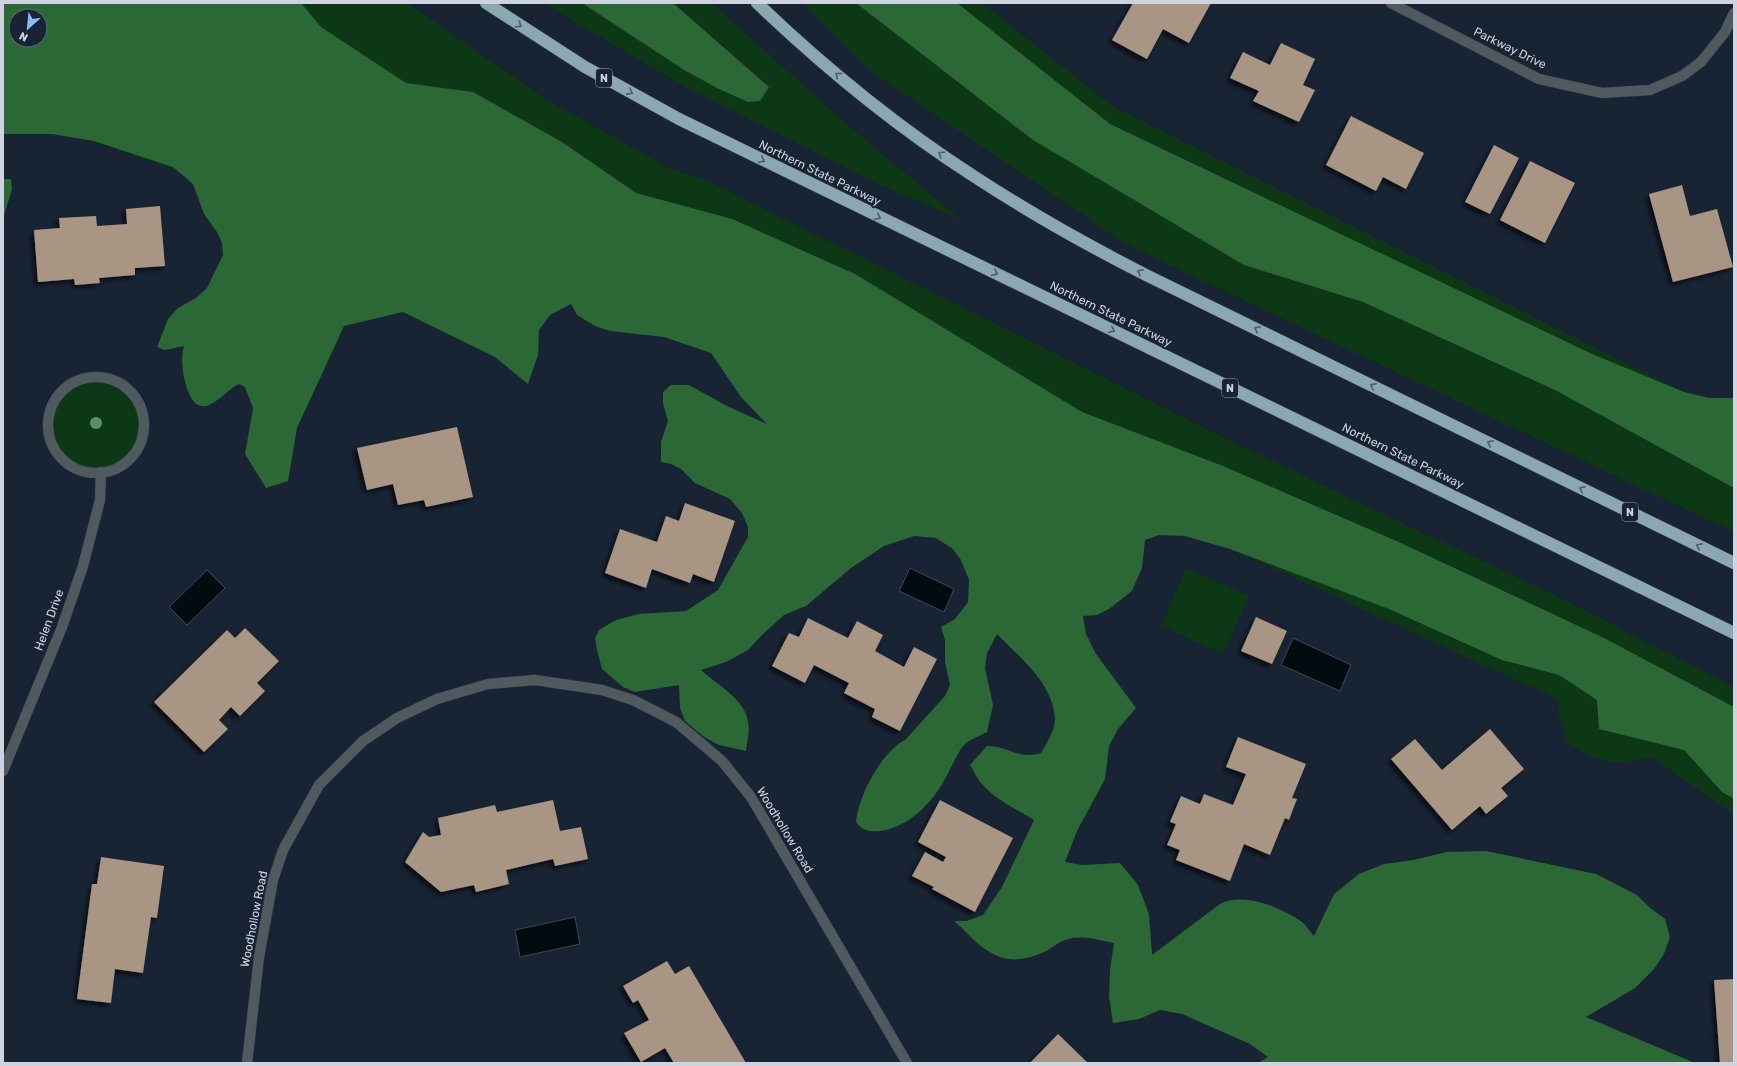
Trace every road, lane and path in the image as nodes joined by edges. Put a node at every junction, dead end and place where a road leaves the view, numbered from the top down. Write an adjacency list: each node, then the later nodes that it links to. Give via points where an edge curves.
1 (486, 3): 7 (highway, Northern State Parkway / N, one-way to 7, via 585,67 679,119)
2 (757, 3): 6 (highway, N, one-way to 2, via 1146,275 1070,235 973,177 875,106)
3 (1392, 3): 4 (street, Parkway Drive, via 1539,79 1602,94 1650,90 1682,76 1701,62 1725,32)
4 (1734, 14)
5 (101, 472): 5 (street, via 117,468 130,459 139,446 144,431 143,415 138,400 127,388 114,380 98,376 82,378 68,385 54,401 48,426 51,442 59,456 70,466 85,472); 8 (street, Helen Drive, via 100,500 83,566 62,627)
6 (1734, 563)
7 (1734, 633)
8 (3, 771)
9 (247, 1063): 10 (street, Woodhollow Road, via 259,957 273,880 283,850 319,785 363,741 403,715 437,699 488,684 535,680 602,690 633,700 676,722 722,761 751,797)
10 (907, 1063)

